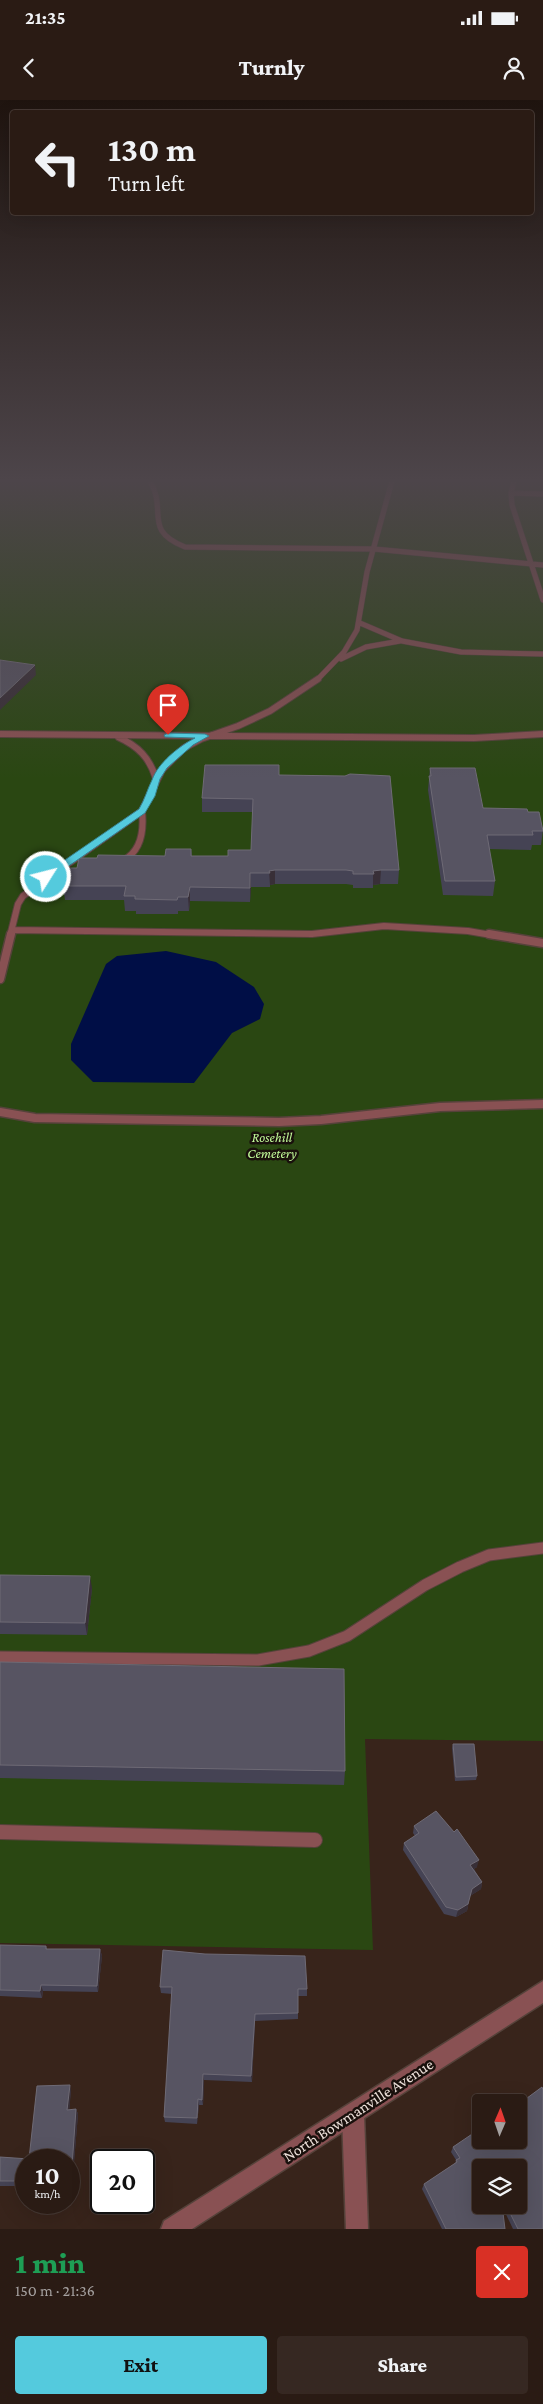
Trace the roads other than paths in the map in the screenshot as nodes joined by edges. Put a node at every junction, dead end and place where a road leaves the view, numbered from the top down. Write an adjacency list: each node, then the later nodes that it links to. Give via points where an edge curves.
1 (366, 580): 4 (lane)
2 (537, 580): 3 (lane)
3 (543, 600)
4 (360, 623): 5 (lane); 7 (lane, via 353,640)
5 (402, 641): 6 (lane, via 461,652); 7 (lane, via 366,646)
6 (543, 654)
7 (337, 662): 11 (lane, via 291,701 267,714)
8 (0, 734): 9 (lane)
9 (112, 734): 11 (lane); 12 (lane, via 141,750 154,767)
10 (543, 734): 11 (lane, via 474,738)
11 (205, 736): 12 (lane, via 181,750)
12 (156, 779): 13 (lane)
13 (142, 811): 14 (lane); 16 (lane, via 143,829 135,852 127,860)
14 (73, 858): 15 (lane); 17 (lane, via 23,896)
15 (85, 860)
16 (115, 861)
17 (12, 930): 18 (lane, via 312,934 384,926 468,931); 19 (lane)
18 (543, 943)
19 (0, 979)
20 (543, 1104): 21 (lane, via 456,1106 279,1122 35,1118)
21 (0, 1112)
22 (543, 1548): 23 (lane, via 489,1554 425,1585 347,1636 308,1651 258,1660 212,1661)
23 (0, 1657)
24 (0, 1832): 25 (lane)
25 (315, 1840)
26 (543, 1991): 27 (street, North Bowmanville Avenue)
27 (353, 2114): 28 (street, North Bowmanville Avenue); 29 (street)
28 (172, 2229)
29 (357, 2229)

